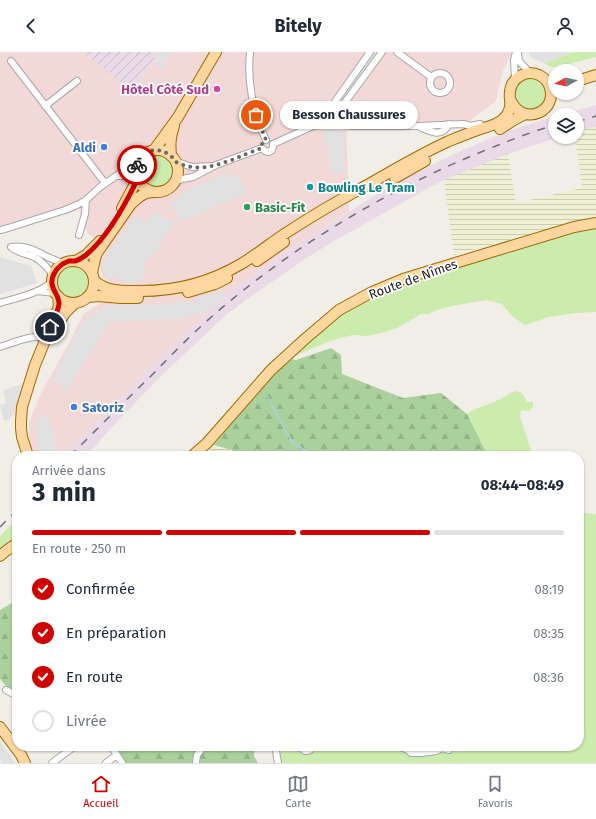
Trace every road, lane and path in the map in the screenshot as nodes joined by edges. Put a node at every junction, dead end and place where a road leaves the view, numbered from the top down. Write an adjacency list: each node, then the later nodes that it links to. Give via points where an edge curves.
1 (216, 52): 23 (main road)
2 (250, 52): 30 (street, via 249,72 254,105)
3 (370, 52): 20 (street)
4 (382, 52): 22 (street)
5 (397, 52): 12 (street)
6 (517, 52): 10 (street, via 519,61); 15 (street, via 514,60)
7 (11, 61): 19 (street)
8 (596, 68): 9 (main road)
9 (584, 72)
10 (530, 73): 13 (main road); 15 (main road)
11 (596, 75): 14 (main road)
12 (431, 77)
13 (548, 79)
14 (584, 79)
15 (515, 80): 18 (main road, via 510,90)
16 (77, 81): 19 (street)
17 (550, 100): 21 (main road, via 548,106 540,112)
18 (511, 101): 21 (main road, via 516,110); 25 (main road, via 506,116)
19 (45, 106): 40 (street)
20 (328, 111): 22 (street); 24 (street)
21 (525, 114): 52 (main road, via 498,130 437,154 324,217 246,268 215,284 155,298)
22 (335, 116): 27 (street); 28 (street)
23 (178, 117): 33 (main road); 34 (main road, via 171,136)
24 (321, 117): 26 (street); 29 (street)
25 (499, 122): 28 (street, via 470,126); 48 (main road, via 447,142 409,162 325,209 240,264 213,277 186,286 143,292 114,291 102,286)
26 (324, 124): 27 (street); 29 (street)
27 (332, 125): 28 (street)
28 (346, 125)
29 (313, 126): 31 (street)
30 (266, 140): 31 (street); 32 (street)
31 (273, 144): 32 (street, via 269,152)
32 (262, 148): 36 (street)
33 (154, 150): 34 (main road, via 163,151); 35 (main road)
34 (173, 159): 36 (street, via 192,167); 39 (main road, via 178,168)
35 (138, 161): 37 (street); 38 (main road)
36 (216, 165): 39 (street, via 193,177)
37 (115, 176): 38 (street); 40 (street)
38 (137, 180): 41 (main road, via 144,188); 46 (main road, via 128,199 101,240)
39 (175, 182): 41 (main road, via 164,191)
40 (105, 183): 42 (street)
41 (153, 192): 48 (main road, via 139,196 131,204 97,253)
42 (86, 200): 44 (street, via 65,210); 45 (street, via 86,214)
43 (596, 223): 59 (main road, Route de Nîmes, via 574,227 403,279 339,310 271,370)
44 (0, 230)
45 (79, 235)
46 (76, 261): 47 (main road); 48 (main road, via 86,265)
47 (64, 263): 49 (main road, via 56,270); 49 (street, via 29,248 11,247 17,252 36,258 45,265)
48 (93, 276): 52 (main road, via 93,289)
49 (53, 278): 50 (street, via 48,285); 51 (main road, via 52,284)
50 (37, 291): 51 (street); 53 (street)
51 (56, 294): 54 (main road, via 65,302); 55 (main road, via 59,305)
52 (88, 297): 54 (main road)
53 (0, 303)
54 (75, 303): 58 (main road, via 65,313 50,339 30,400 26,417)
55 (45, 338): 56 (street, via 32,337); 57 (main road, via 22,407 21,428)
56 (0, 347)
57 (26, 451)
58 (27, 451)
59 (197, 451)
60 (12, 546): 62 (main road)
61 (12, 551): 63 (main road)
62 (0, 556)
63 (0, 559)
64 (6, 690): 65 (street)
65 (12, 693)
66 (0, 726): 68 (main road)
67 (0, 736): 77 (main road)
68 (12, 743)
69 (18, 751): 78 (main road)
70 (68, 751): 79 (street)
71 (114, 751): 76 (street)
72 (200, 751): 82 (street)
73 (276, 751): 83 (street)
74 (409, 751): 75 (street)
75 (436, 751)
76 (117, 755): 80 (street); 81 (street)
77 (19, 763)
78 (25, 763)
79 (52, 763)
80 (106, 763)
81 (122, 763)
82 (196, 763)
83 (278, 763)

